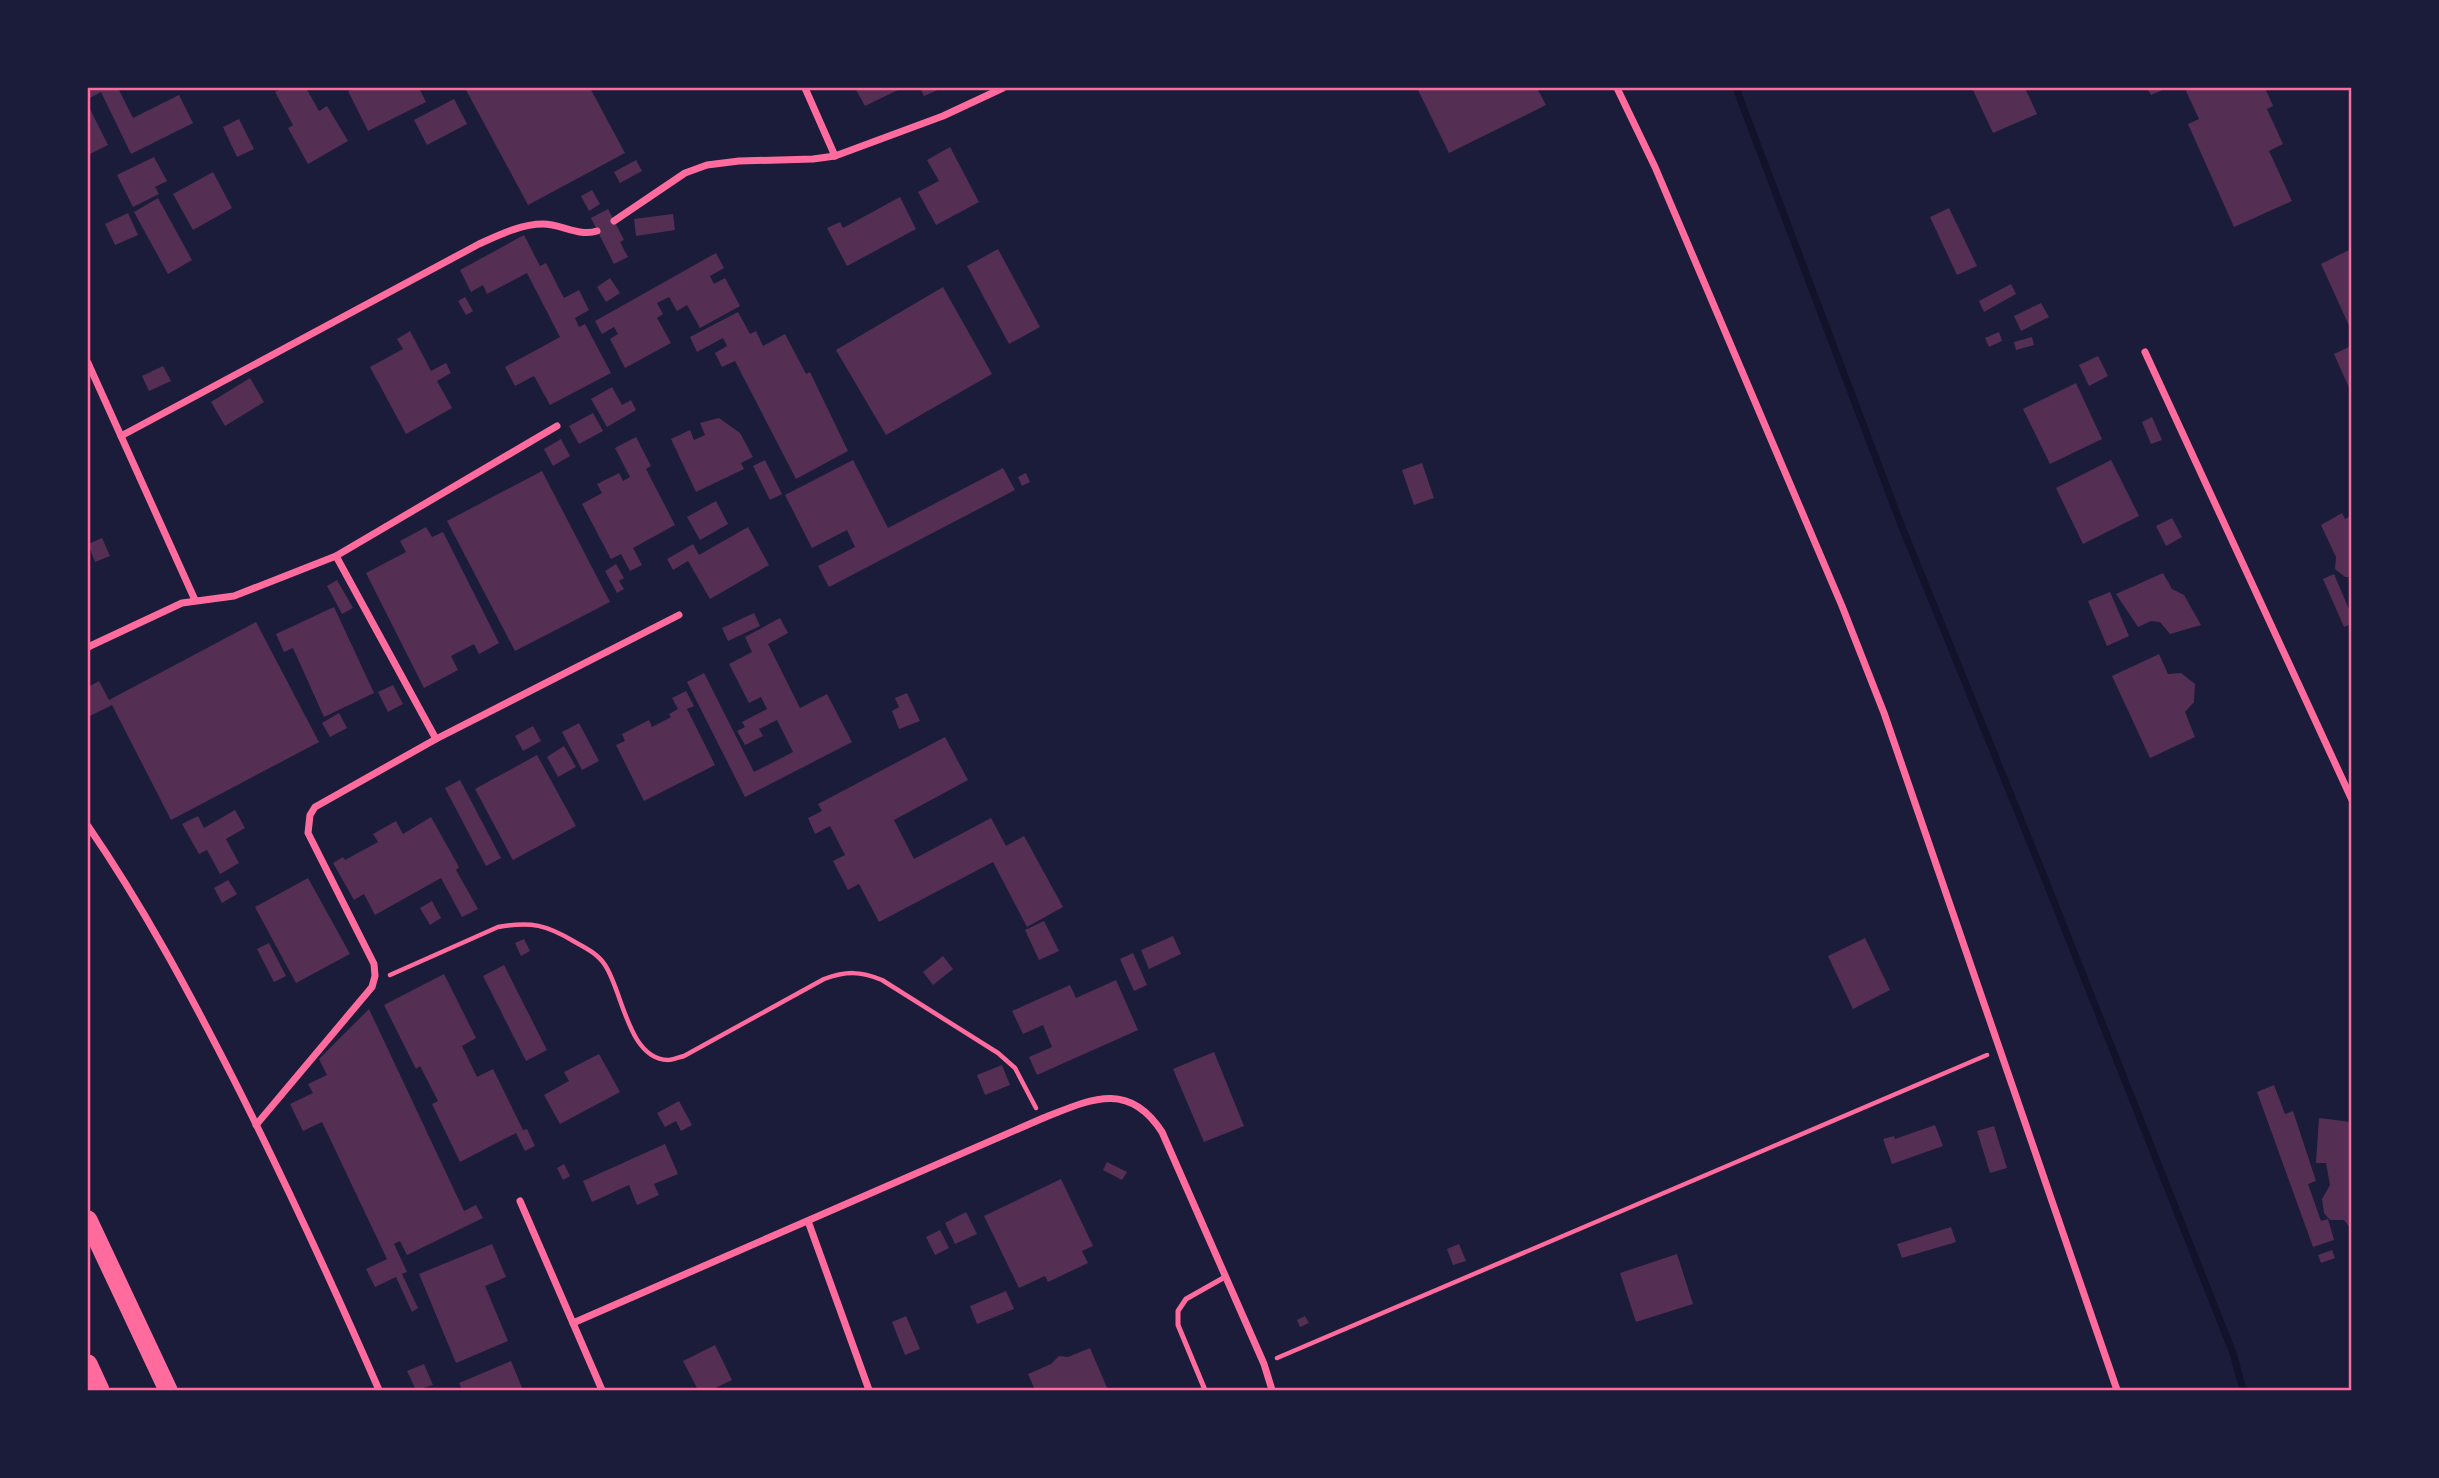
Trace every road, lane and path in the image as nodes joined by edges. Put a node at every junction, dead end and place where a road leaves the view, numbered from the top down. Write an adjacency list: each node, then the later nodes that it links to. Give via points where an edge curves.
1 (805, 88): 4 (street)
2 (1003, 88): 4 (street)
3 (1617, 88): 19 (street, via 1655,166 1842,606)
4 (835, 156): 5 (street, via 707,165 685,173)
5 (614, 221)
6 (597, 231): 10 (street, via 541,224 502,233)
7 (2145, 352): 16 (street)
8 (88, 363): 10 (street)
9 (557, 426): 11 (street)
10 (121, 436): 12 (street)
11 (336, 556): 12 (street, via 234,596); 15 (street)
12 (195, 600): 14 (street)
13 (680, 615): 15 (street)
14 (88, 647)
15 (436, 740): 18 (street, via 315,807 307,824 311,841 374,964)
16 (2351, 800)
17 (88, 826): 21 (street, via 161,943)
18 (373, 982): 20 (path, via 498,927 525,924 552,929 605,964 639,1046 668,1060 684,1056 824,979 843,972 863,973 882,980 1006,1060); 21 (street)
19 (2001, 1049): 28 (path); 36 (street)
20 (1041, 1119): 24 (street); 25 (street, via 1097,1098 1128,1101 1142,1108 1162,1132)
21 (256, 1125): 31 (street)
22 (520, 1200): 26 (street)
23 (88, 1220): 30 (highway)
24 (808, 1221): 26 (street); 33 (street)
25 (1226, 1277): 28 (street); 34 (lane, via 1186,1299 1178,1311 1178,1325)
26 (573, 1323): 32 (street)
27 (88, 1364): 29 (highway)
28 (1264, 1364): 35 (street)
29 (100, 1391)
30 (168, 1391)
31 (379, 1391)
32 (602, 1391)
33 (869, 1391)
34 (1205, 1391)
35 (1272, 1391)
36 (2116, 1391)

